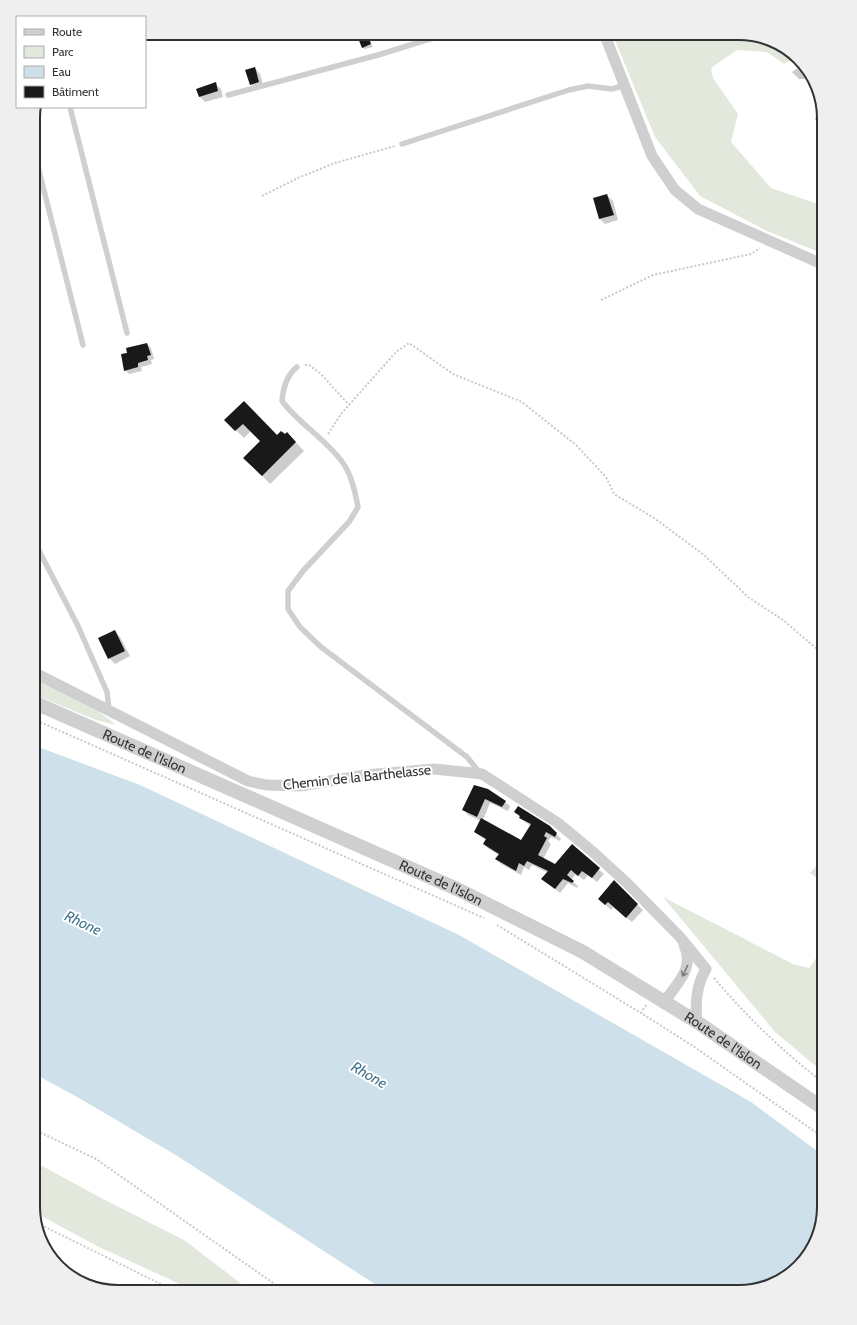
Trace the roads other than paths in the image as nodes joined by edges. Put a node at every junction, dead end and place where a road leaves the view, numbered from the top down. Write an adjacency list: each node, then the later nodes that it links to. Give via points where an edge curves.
1 (427, 40): 4 (lane, via 378,56)
2 (607, 40): 3 (street)
3 (625, 85): 6 (lane, via 612,88 588,86 569,90); 8 (street, via 652,156 675,190 698,209)
4 (228, 95)
5 (70, 108): 9 (lane)
6 (402, 144)
7 (40, 175): 10 (lane)
8 (817, 262)
9 (127, 333)
10 (83, 345)
11 (297, 367): 16 (lane, via 292,371 283,389 282,401 289,411 343,463 355,487 358,507 349,522 303,571 288,591 288,609 300,627 321,647 467,757)
12 (40, 553): 15 (lane, via 85,641 107,692)
13 (40, 676): 15 (street, Chemin de la Barthelasse)
14 (40, 705): 18 (street, Route de l'Islon, via 457,889 583,952)
15 (109, 710): 16 (street, Chemin de la Barthelasse, via 248,781 266,785 300,786 359,776 434,769)
16 (482, 774): 17 (street, Chemin de la Barthelasse, via 558,823 627,883)
17 (680, 937): 18 (street, one-way to 18, via 688,957 688,966); 19 (street, Chemin de la Barthelasse, via 706,969 696,1000)
18 (665, 1001): 19 (street, Route de l'Islon)
19 (697, 1022): 20 (street, Route de l'Islon)
20 (817, 1104)

